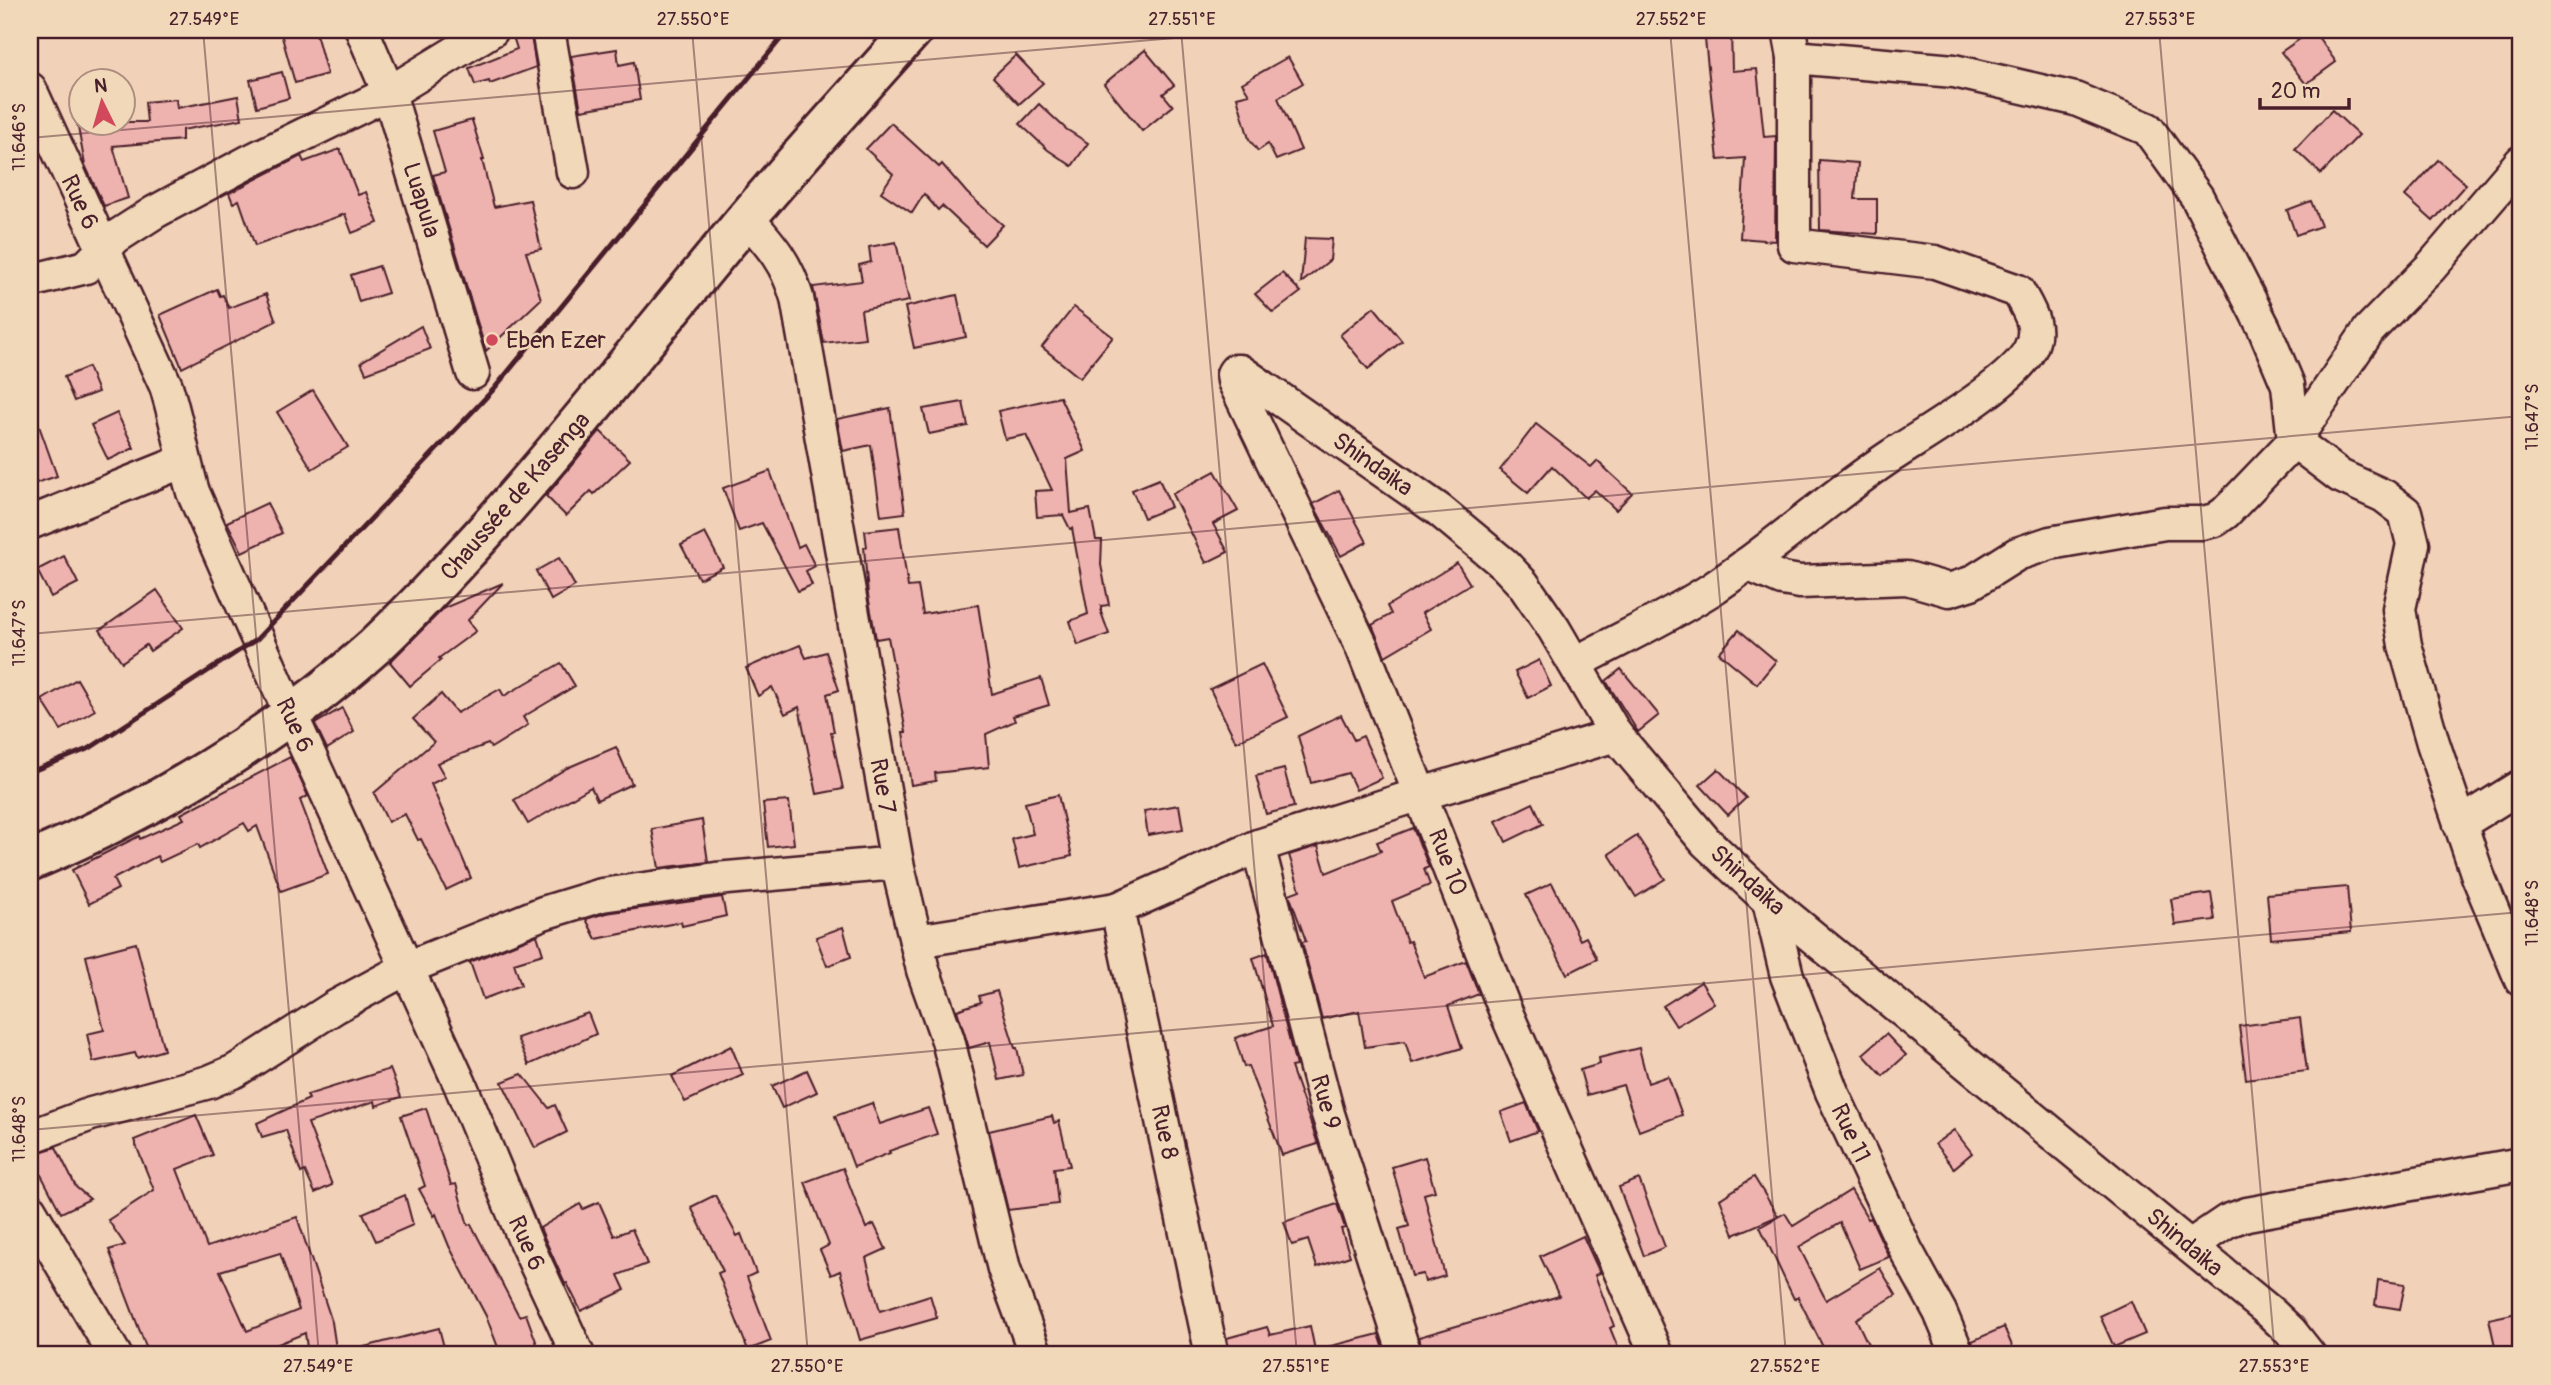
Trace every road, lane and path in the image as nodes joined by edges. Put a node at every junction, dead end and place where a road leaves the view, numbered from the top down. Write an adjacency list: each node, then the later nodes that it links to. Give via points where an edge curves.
1 (362, 30): 7 (street, Luapula)
2 (492, 30): 7 (street)
3 (548, 30): 9 (street)
4 (913, 30): 10 (main road, Chaussée de Kasenga)
5 (1791, 44): 15 (street, via 1954,71 2075,99 2148,129 2197,197 2264,328 2288,385); 18 (street, via 1794,245 1936,262 2018,291 2036,333 2029,352 2008,374)
6 (30, 89): 11 (street, Rue 6)
7 (388, 93): 11 (street, via 156,212); 14 (street, Luapula)
8 (2521, 162): 15 (street, via 2430,268 2369,330)
9 (573, 172)
10 (747, 218): 20 (main road, Chaussée de Kasenga, via 596,403 425,598 373,648); 27 (street, Rue 7, via 782,259 797,298)
11 (103, 250): 12 (street, via 86,267); 16 (street, Rue 6, via 166,386)
12 (30, 281)
13 (1234, 372): 19 (street, Shindaika, via 1240,371 1439,510 1504,564 1539,605); 23 (street, Rue 10, via 1234,381 1345,610)
14 (473, 373)
15 (2294, 441): 18 (street, via 2215,520 2165,523 2050,542 1949,590 1907,578 1800,582); 24 (street, via 2340,476 2384,496 2405,512 2413,544 2399,609 2405,645)
16 (184, 461): 17 (street); 20 (street, Rue 6, via 193,492)
17 (30, 523)
18 (1747, 564): 19 (street, via 1710,590)
19 (1576, 663): 21 (street, Shindaika)
20 (290, 715): 26 (main road, Chaussée de Kasenga, via 168,792); 31 (street, Rue 6)
21 (1616, 735): 23 (street); 28 (street, Shindaika, via 1706,842)
22 (2521, 786): 24 (street)
23 (1421, 793): 25 (street); 42 (street, Rue 10, via 1506,1010)
24 (2460, 824): 32 (street)
25 (1258, 846): 29 (street); 41 (street, Rue 9, via 1328,1114)
26 (30, 861)
27 (897, 863): 30 (street, Rue 7); 31 (street, via 716,878 602,895 543,913)
28 (1769, 901): 36 (street, Shindaika); 43 (street, Rue 11, via 1787,976 1832,1093)
29 (1117, 909): 30 (street); 40 (street, Rue 8)
30 (916, 941): 39 (street, Rue 7, via 948,1040 1004,1269)
31 (407, 968): 33 (street, via 335,1007 235,1071); 38 (street, Rue 6)
32 (2521, 979)
33 (30, 1137)
34 (2521, 1164): 36 (street, via 2247,1214 2227,1221)
35 (30, 1210): 37 (street)
36 (2190, 1246): 44 (street, Shindaika, via 2271,1313)
37 (115, 1355)
38 (579, 1355)
39 (1036, 1355)
40 (1212, 1355)
41 (1405, 1355)
42 (1657, 1355)
43 (1958, 1355)
44 (2309, 1355)

